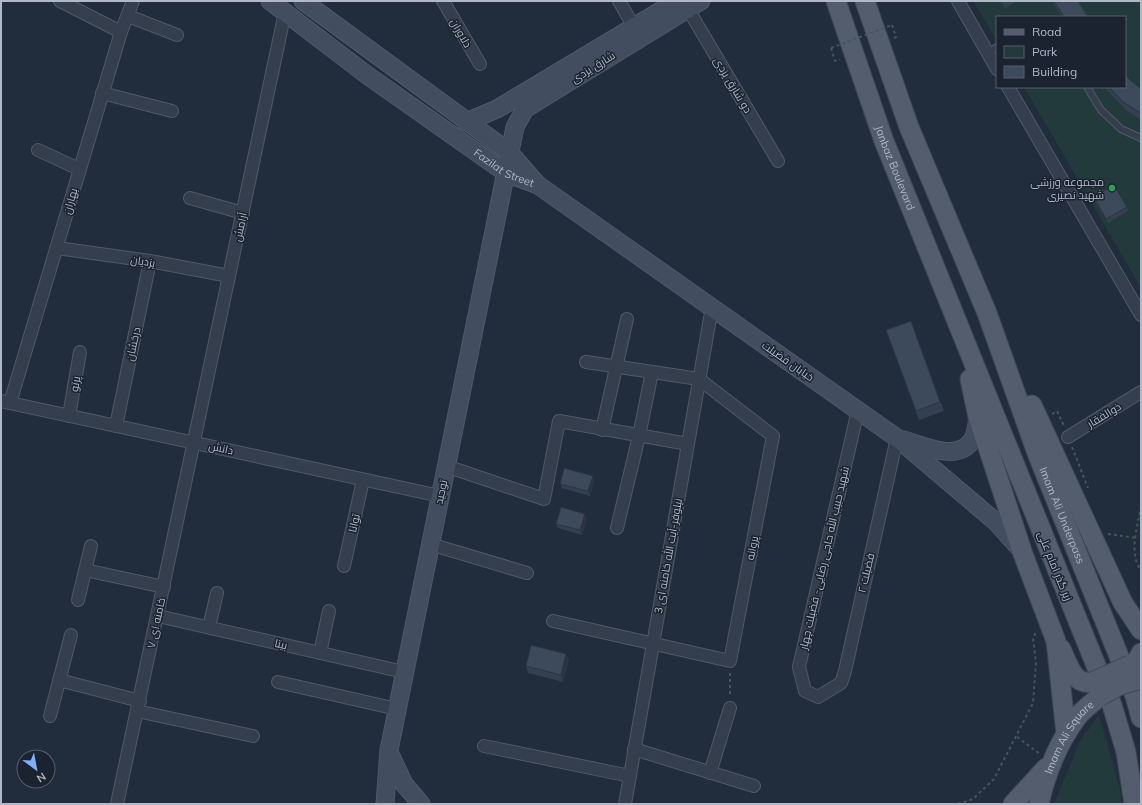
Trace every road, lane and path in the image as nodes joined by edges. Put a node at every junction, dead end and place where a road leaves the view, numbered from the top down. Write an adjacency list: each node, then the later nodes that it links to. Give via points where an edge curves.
1 (60, 1): 13 (street)
2 (133, 1): 12 (street, بهاران)
3 (270, 1): 11 (main road, Fazilat Street)
4 (303, 1): 26 (main road, Fazilat Street)
5 (443, 1): 19 (street, دلاوران)
6 (620, 1): 14 (street)
7 (836, 1): 44 (main road, Janbaz Boulevard, via 884,141)
8 (865, 1): 41 (main road, via 909,127)
9 (958, 1): 17 (street)
10 (689, 4): 14 (main road, شارق یزدی); 31 (street, دو شارق یزدی)
11 (285, 12): 33 (main road, Fazilat Street, via 367,75); 36 (street, آرامش)
12 (128, 16): 13 (street, بهاران); 15 (street)
13 (121, 32): 23 (street, بهاران)
14 (638, 32): 24 (main road); 27 (main road, شارق یزدی, via 525,110)
15 (176, 35)
16 (896, 37): 18 (path, bridge, via 892,25 831,48)
17 (992, 50): 20 (street)
18 (835, 61)
19 (480, 64)
20 (996, 65)
21 (1009, 88): 42 (street)
22 (1088, 88): 28 (lane, via 1101,110 1121,129)
23 (102, 93): 25 (street); 32 (street, بهاران)
24 (505, 104): 26 (main road); 27 (main road, via 500,113 502,119 507,123)
25 (172, 111)
26 (466, 122): 30 (main road, Fazilat Street)
27 (517, 122): 30 (main road, شارق یزدی)
28 (1141, 138)
29 (38, 150): 32 (street)
30 (509, 152): 33 (main road, توحید); 34 (main road, Fazilat Street)
31 (778, 162)
32 (79, 169): 37 (street, بهاران)
33 (506, 172): 34 (main road, Fazilat Street); 62 (main road, توحید)
34 (538, 185): 40 (main road, خیابان فضیلت)
35 (190, 198): 36 (street)
36 (243, 213): 39 (street, آرامش)
37 (57, 248): 38 (street, یزدیان); 51 (street, بهاران)
38 (150, 261): 39 (street, یزدیان); 55 (street, درخشان)
39 (229, 276): 60 (street, آرامش)
40 (712, 307): 49 (street, نیلوفر-آیت الله خامنه ای 3); 52 (main road, خیابان فضیلت)
41 (987, 313): 79 (main road); 102 (main road, Imam Ali Underpass, via 1037,453)
42 (1141, 315)
43 (627, 319): 47 (street)
44 (961, 332): 54 (main road); 120 (main road, زیر گذر امام علی, via 1112,705 1126,752)
45 (80, 352): 53 (street, پرتو)
46 (586, 362): 47 (street)
47 (615, 367): 48 (street); 56 (street)
48 (652, 372): 49 (street); 57 (street)
49 (700, 380): 61 (street, نیلوفر-آیت الله خامنه ای 3); 91 (street, پروانه, via 773,436)
50 (1141, 392): 58 (street, ذوالفقار)
51 (5, 402): 53 (street, دانش)
52 (858, 410): 59 (main road, خیابان فضیلت); 97 (street, شهید حبیب الله حاجی رضایی- فضیلت چهار, via 799,667 805,691)
53 (70, 416): 55 (street, دانش)
54 (978, 418): 59 (main road, via 974,437 969,445 959,450 943,452); 71 (main road)
55 (116, 426): 60 (street, دانش)
56 (602, 430): 57 (street); 62 (street, via 559,421 544,499)
57 (639, 436): 61 (street); 66 (street)
58 (1068, 437)
59 (897, 438): 71 (main road, خیابان فضیلت, via 991,517); 97 (street, فضیلت ۲, via 845,671 841,683)
60 (194, 443): 63 (street, دانش); 76 (street, خامنه ای ۷)
61 (688, 444): 89 (street, نیلوفر-آیت الله خامنه ای 3)
62 (446, 466): 64 (main road, توحید)
63 (363, 480): 64 (street, دانش); 72 (street, توانا)
64 (440, 496): 69 (main road, توحید)
65 (1141, 506): 68 (path)
66 (617, 528)
67 (1106, 534): 68 (path)
68 (1136, 538): 74 (path, via 1134,553)
69 (430, 544): 75 (street); 93 (main road, توحید)
70 (91, 546): 73 (street)
71 (1023, 554): 81 (main road)
72 (344, 566)
73 (85, 570): 76 (street); 78 (street)
74 (1141, 570)
75 (527, 573)
76 (164, 587): 82 (street, خامنه ای ۷)
77 (217, 593): 84 (street)
78 (78, 600)
79 (1123, 603): 85 (main road); 88 (main road)
80 (329, 611): 90 (street)
81 (1045, 612): 87 (main road); 105 (path, via 1033,638 1036,663 1033,703)
82 (158, 616): 84 (street, بیتا); 98 (street, خامنه ای ۷)
83 (553, 621): 89 (street)
84 (209, 627): 90 (street, بیتا)
85 (1141, 630)
86 (71, 636): 94 (street)
87 (1056, 641): 96 (main road, via 1076,679); 103 (main road)
88 (1141, 642)
89 (653, 644): 91 (street); 107 (street, نیلوفر-آیت الله خامنه ای 3)
90 (320, 653): 93 (street, بیتا)
91 (730, 661): 99 (path)
92 (1137, 666): 96 (main road, Imam Ali Square, bridge, via 1120,685)
93 (404, 672): 100 (main road, توحید)
94 (60, 680): 98 (street); 101 (street)
95 (278, 682): 100 (street)
96 (1095, 689): 103 (main road, Imam Ali Square)
97 (818, 697)
98 (138, 706): 104 (street); 113 (street, خامنه ای ۷)
99 (730, 708): 110 (street)
100 (397, 709): 108 (main road, توحید)
101 (50, 716)
102 (1141, 718)
103 (1066, 734): 109 (main road, Imam Ali Square)
104 (253, 736)
105 (1017, 737): 109 (path); 117 (path, via 994,779 973,799)
106 (484, 746): 111 (street)
107 (634, 749): 110 (street); 111 (street, نیلوفر-آیت الله خامنه ای 3)
108 (389, 750): 114 (main road, توحید); 115 (main road, via 404,784)
109 (1051, 762): 118 (main road); 119 (main road, Imam Ali Square)
110 (710, 773): 112 (street)
111 (630, 776): 116 (street, نیلوفر-آیت الله خامنه ای 3)
112 (754, 786)
113 (117, 804)
114 (385, 804)
115 (421, 804)
116 (625, 804)
117 (958, 804)
118 (1013, 804)
119 (1039, 804)
120 (1134, 804)

